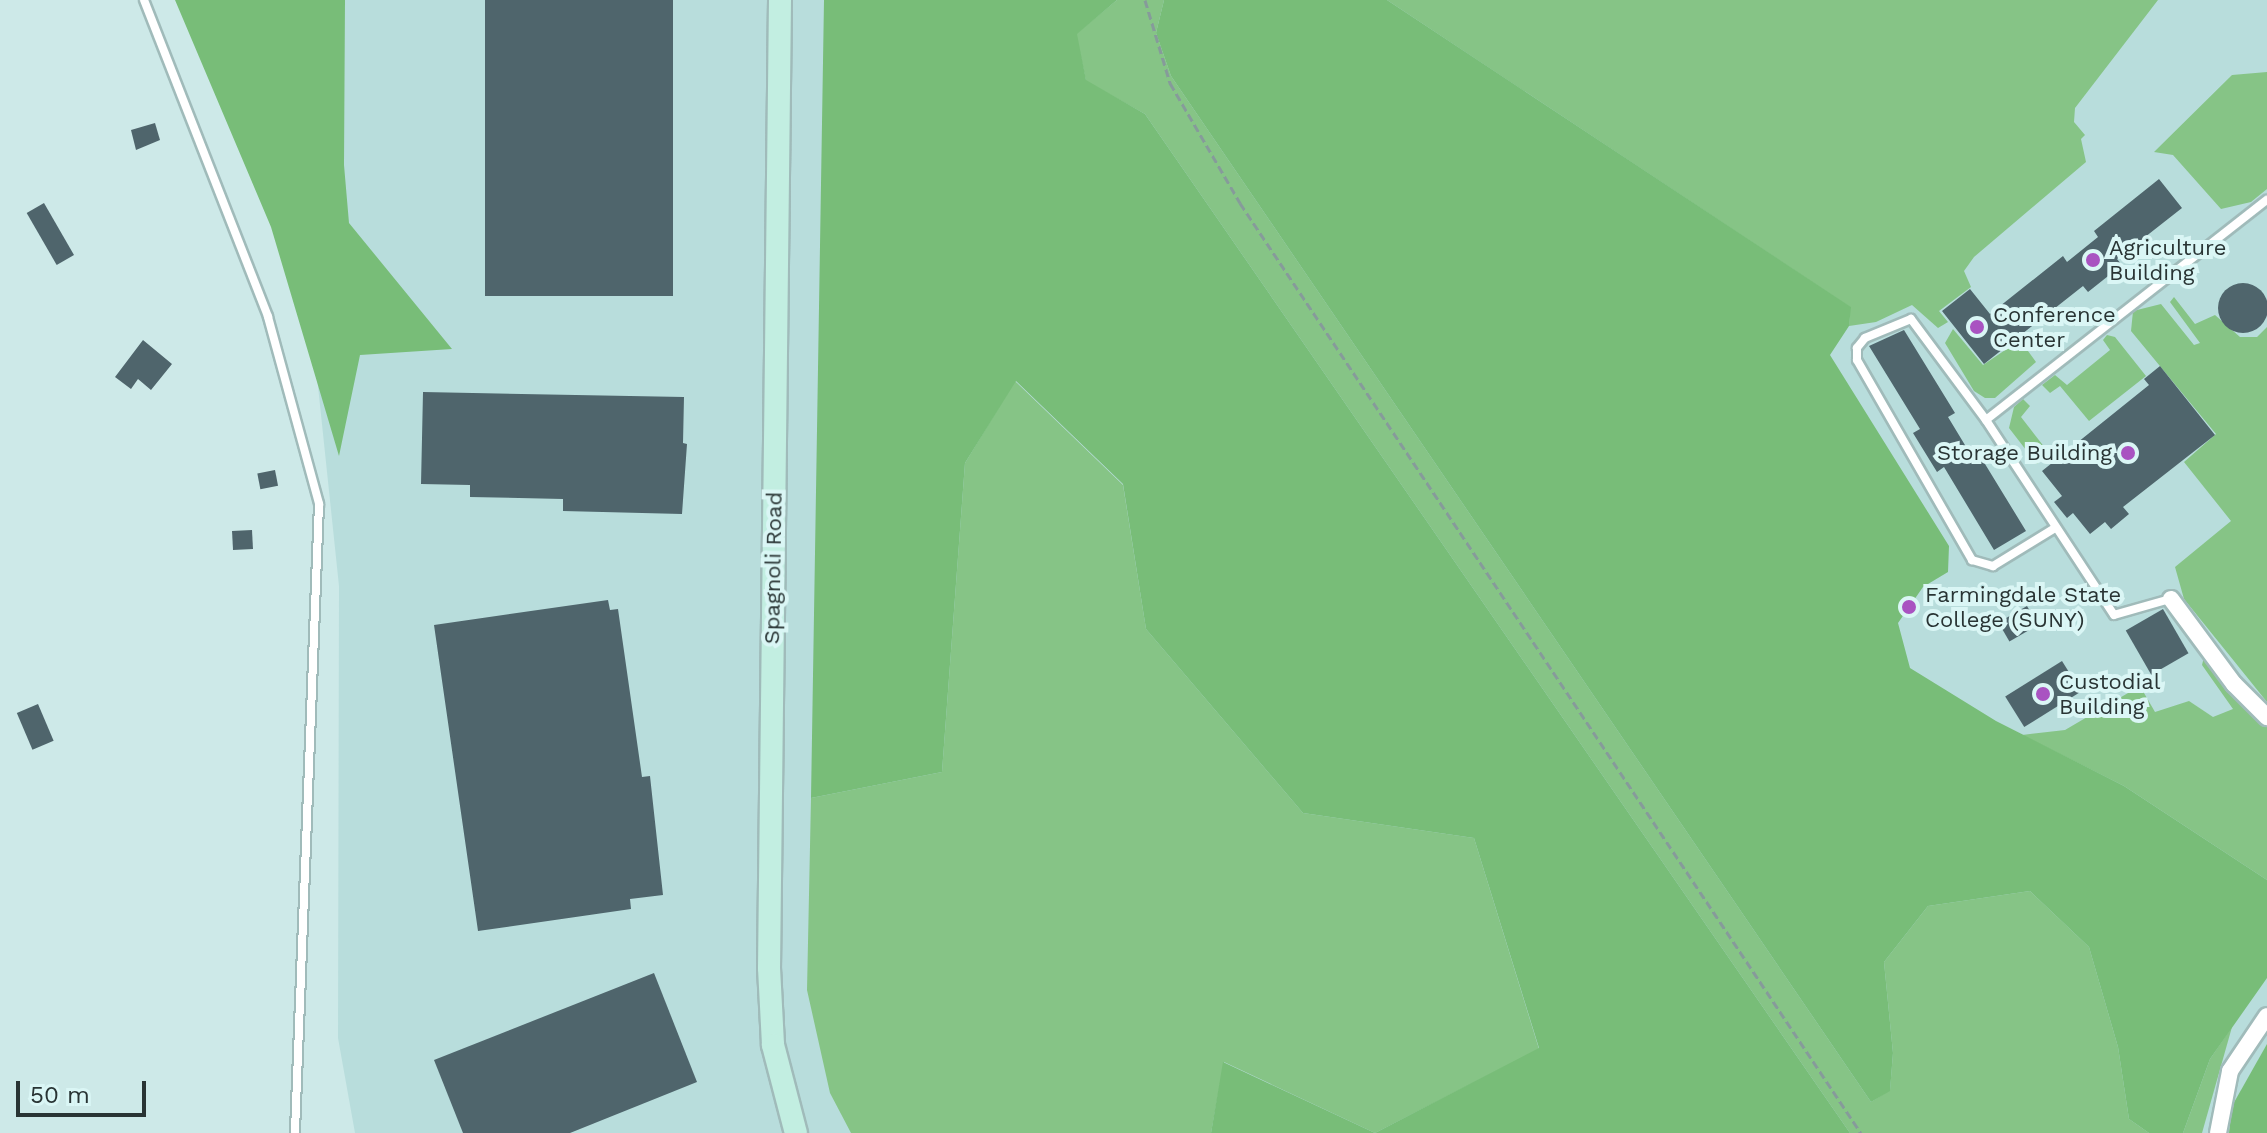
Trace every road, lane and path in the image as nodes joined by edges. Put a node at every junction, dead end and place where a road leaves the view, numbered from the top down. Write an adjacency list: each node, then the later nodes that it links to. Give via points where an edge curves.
1 (144, 0): 10 (lane, via 268,317 319,504)
2 (780, 0): 11 (main road, Spagnoli Road, via 769,968 773,1045)
3 (1145, 0): 12 (path, via 1170,83 1240,203)
4 (2267, 200): 5 (lane)
5 (1986, 420): 6 (lane); 6 (lane, via 1911,319 1865,338 1857,348 1857,360 1972,560 1993,566)
6 (2055, 528): 7 (lane, via 2114,615)
7 (2171, 599): 8 (street, via 2234,684)
8 (2267, 717)
9 (2267, 1016): 13 (street, via 2230,1071)
10 (295, 1133)
11 (796, 1133)
12 (1861, 1133)
13 (2218, 1133)

